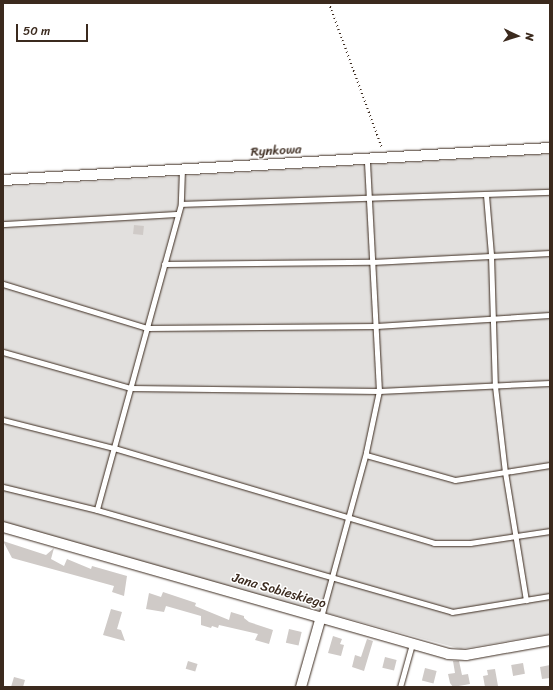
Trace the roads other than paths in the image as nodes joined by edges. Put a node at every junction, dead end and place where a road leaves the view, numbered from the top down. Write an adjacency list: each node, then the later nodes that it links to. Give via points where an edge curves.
1 (550, 148): 2 (street, Rynkowa)
2 (367, 159): 3 (street, Rynkowa); 7 (lane)
3 (182, 169): 4 (street, Rynkowa); 8 (lane)
4 (3, 180)
5 (550, 192): 6 (lane)
6 (486, 195): 7 (lane); 12 (lane)
7 (368, 199): 8 (lane); 13 (lane)
8 (180, 204): 9 (lane)
9 (178, 214): 10 (lane); 14 (lane)
10 (3, 224)
11 (550, 252): 12 (lane)
12 (491, 255): 13 (lane); 17 (lane)
13 (372, 262): 14 (lane); 18 (lane)
14 (164, 264): 19 (lane)
15 (3, 284): 19 (lane)
16 (550, 315): 17 (lane)
17 (492, 318): 18 (lane); 22 (lane)
18 (376, 326): 19 (lane); 24 (lane)
19 (147, 328): 23 (lane)
20 (3, 352): 23 (lane)
21 (550, 383): 22 (lane)
22 (495, 386): 24 (lane); 29 (lane)
23 (130, 388): 24 (lane); 26 (lane)
24 (379, 391): 27 (lane)
25 (3, 420): 26 (lane)
26 (114, 448): 31 (lane); 32 (lane)
27 (366, 455): 29 (lane, via 455,480); 32 (lane)
28 (550, 465): 29 (lane)
29 (504, 472): 35 (lane)
30 (3, 486): 31 (lane)
31 (98, 510): 36 (lane)
32 (349, 516): 35 (lane, via 434,542 470,543); 36 (lane)
33 (3, 527): 39 (street, Jana Sobieskiego)
34 (550, 531): 35 (lane)
35 (516, 536): 38 (lane)
36 (332, 578): 38 (lane, via 452,612); 39 (lane)
37 (550, 596): 38 (lane)
38 (526, 600)
39 (321, 617): 41 (street, Jana Sobieskiego); 42 (street)
40 (550, 640): 41 (street, Jana Sobieskiego, via 460,655)
41 (412, 644): 43 (lane)
42 (301, 687)
43 (400, 687)

